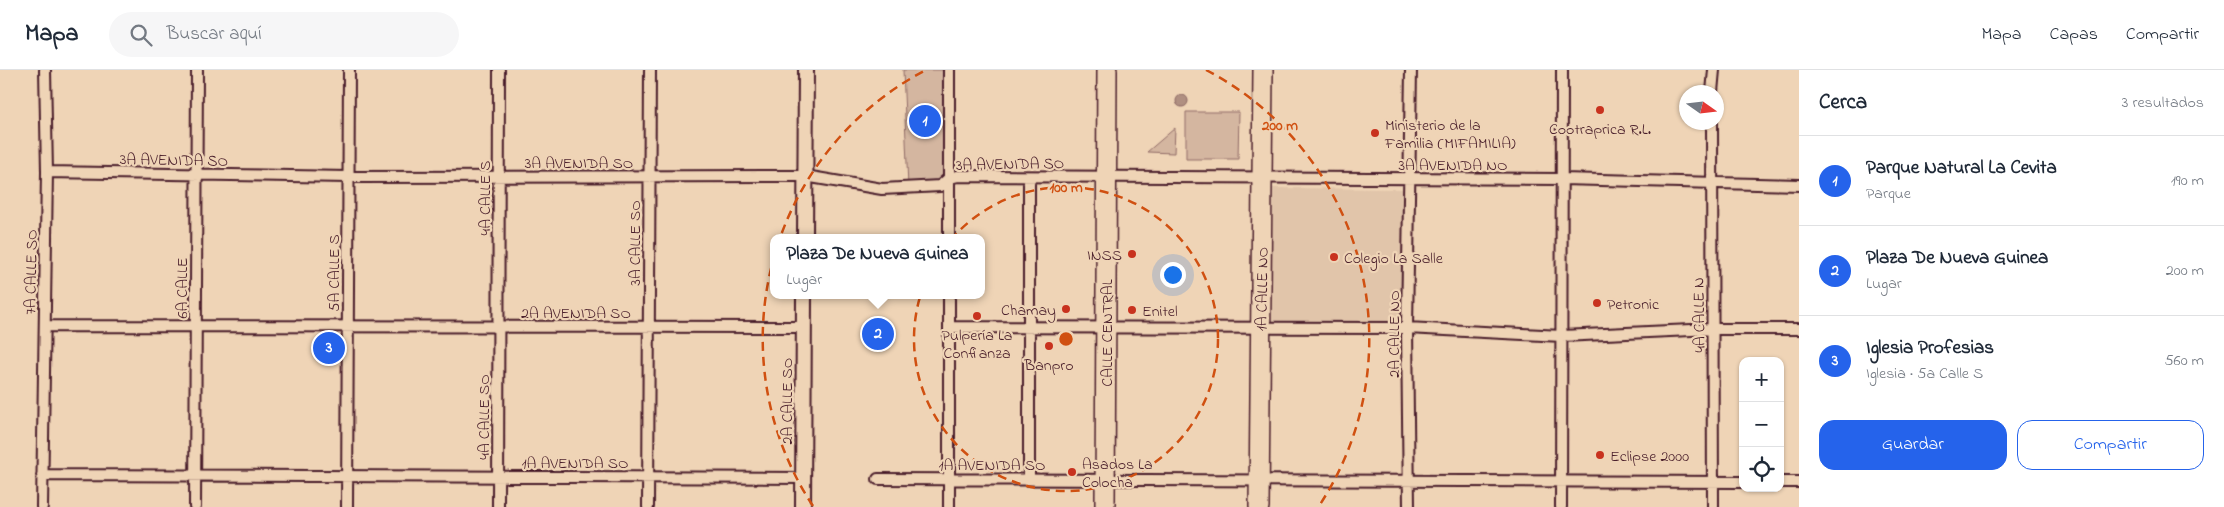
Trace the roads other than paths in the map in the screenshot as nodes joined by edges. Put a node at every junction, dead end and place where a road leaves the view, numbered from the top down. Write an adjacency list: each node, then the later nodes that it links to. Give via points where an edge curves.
1 (45, 70): 15 (street, 7A CALLE SO)
2 (197, 70): 16 (street, 6A CALLE)
3 (348, 70): 19 (street, 5A CALLE S)
4 (499, 70): 17 (street, 4A CALLE S)
5 (650, 70): 20 (street, 3A CALLE SO)
6 (806, 70): 18 (street)
7 (949, 70): 22 (street)
8 (1107, 70): 23 (highway, CALLE CENTRAL)
9 (1263, 70): 24 (highway, 1A CALLE NO)
10 (1411, 70): 25 (street, 2A CALLE NO)
11 (1562, 70): 26 (street)
12 (1714, 70): 13 (street)
13 (1713, 85)
14 (1712, 130): 27 (street, 4A CALLE N)
15 (47, 172): 16 (street, 3A AVENIDA SO); 33 (street, 7A CALLE SO)
16 (196, 174): 19 (street, 3A AVENIDA SO); 34 (street, 6A CALLE)
17 (499, 176): 19 (street, 3A AVENIDA SO); 20 (street, 3A AVENIDA SO); 36 (street, 4A CALLE S)
18 (805, 176): 20 (street, 3A AVENIDA SO); 22 (street, 3A AVENIDA SO, via 882,189 940,186); 29 (street)
19 (348, 177): 35 (street, 5A CALLE S)
20 (650, 177): 37 (street, 3A CALLE SO)
21 (1029, 177): 22 (street, 3A AVENIDA SO); 23 (street, 3A AVENIDA SO); 39 (street)
22 (949, 178): 30 (street)
23 (1106, 178): 24 (street, 3A AVENIDA NO); 41 (highway, CALLE CENTRAL)
24 (1262, 178): 25 (street, 3A AVENIDA NO); 42 (highway, 1A CALLE NO)
25 (1409, 178): 26 (street, 3A AVENIDA NO); 43 (street, 2A CALLE NO)
26 (1562, 179): 27 (street, 3A AVENIDA NO); 46 (street)
27 (1711, 183): 28 (street, 3A AVENIDA NO); 44 (street, 4A CALLE N)
28 (1799, 185)
29 (805, 234)
30 (949, 234)
31 (804, 299): 38 (street, 2A CALLE SO)
32 (949, 299): 40 (street)
33 (45, 326): 34 (street, 2A AVENIDA SO); 47 (street, 7A CALLE SO)
34 (196, 326): 35 (street, 2A AVENIDA SO); 48 (street, 6A CALLE)
35 (347, 326): 36 (street, 2A AVENIDA SO); 49 (street, 5A CALLE S)
36 (498, 327): 37 (street, 2A AVENIDA SO); 50 (street, 4A CALLE SO)
37 (649, 327): 38 (street, 2A AVENIDA SO); 51 (street, 3A CALLE SO)
38 (804, 327): 52 (street, 2A CALLE SO)
39 (1029, 327): 40 (street); 41 (street); 55 (street)
40 (949, 328): 54 (street)
41 (1106, 328): 42 (street); 56 (highway, CALLE CENTRAL)
42 (1260, 328): 43 (street); 57 (highway, 1A CALLE NO)
43 (1407, 328): 46 (street); 58 (street, 2A CALLE NO)
44 (1713, 329): 45 (street); 46 (street); 60 (street, 4A CALLE N)
45 (1799, 329)
46 (1562, 336): 59 (street)
47 (42, 475): 48 (street, 1A AVENIDA SO); 64 (street, 7A CALLE SO)
48 (195, 475): 49 (street, 1A AVENIDA SO); 65 (street, 6A CALLE)
49 (347, 476): 50 (street, 1A AVENIDA SO); 66 (street, 5A CALLE S)
50 (498, 477): 51 (street, 1A AVENIDA SO); 67 (street, 4A CALLE SO)
51 (648, 477): 52 (street, 1A AVENIDA SO); 68 (street, 3A CALLE SO)
52 (803, 478): 69 (street, 2A CALLE SO)
53 (878, 479): 54 (street, 1A AVENIDA SO)
54 (949, 479): 55 (street, 1A AVENIDA SO); 70 (street)
55 (1029, 479): 56 (street, 1A AVENIDA SO)
56 (1105, 479): 57 (street, 1A AVENIDA SO); 71 (highway, CALLE CENTRAL)
57 (1259, 480): 58 (street, 1A AVENIDA SO); 72 (highway, 1A CALLE NO)
58 (1410, 481): 59 (street, 1A AVENIDA SO); 73 (street, 2A CALLE NO)
59 (1561, 481): 60 (street, 1A AVENIDA SO); 74 (street)
60 (1713, 482): 61 (street, 1A AVENIDA SO); 75 (street, 4A CALLE N)
61 (1739, 482)
62 (1784, 482): 63 (street)
63 (1799, 482)
64 (42, 507)
65 (195, 507)
66 (347, 507)
67 (498, 507)
68 (648, 507)
69 (803, 507)
70 (949, 507)
71 (1105, 507)
72 (1258, 507)
73 (1409, 507)
74 (1561, 507)
75 (1713, 507)

